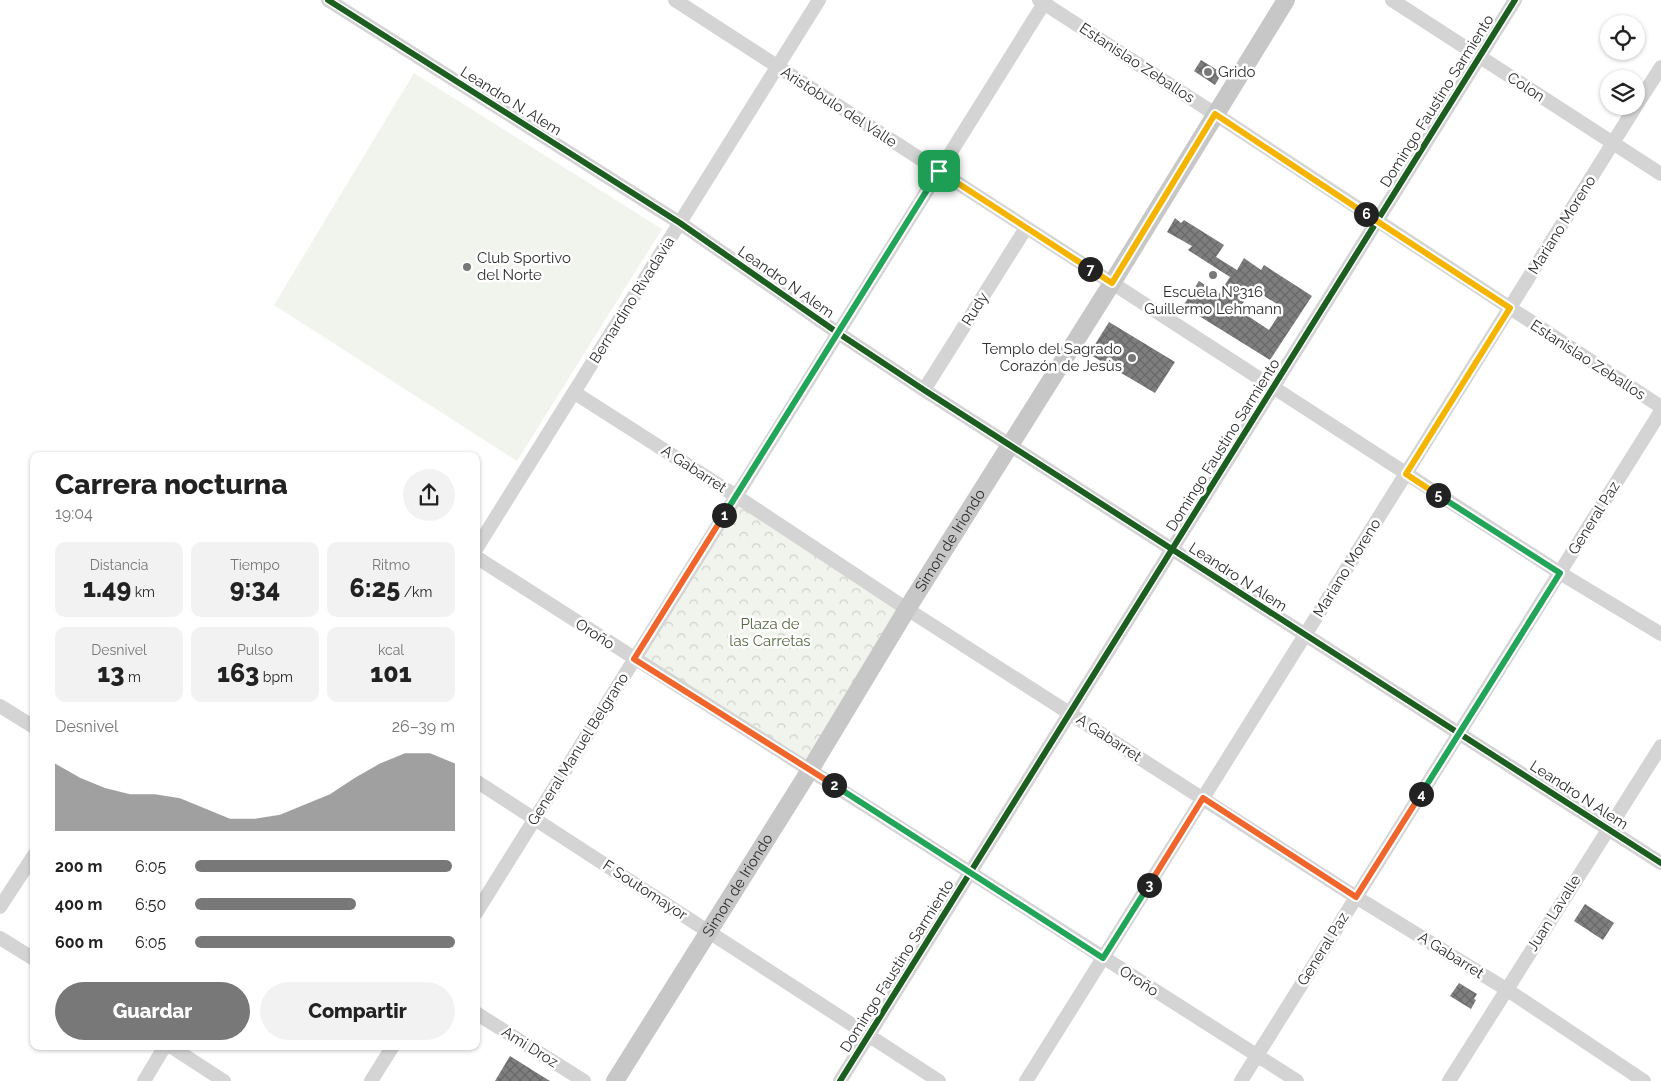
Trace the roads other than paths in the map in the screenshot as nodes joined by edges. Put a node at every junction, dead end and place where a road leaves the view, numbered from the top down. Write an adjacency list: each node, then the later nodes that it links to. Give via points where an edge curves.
1 (328, 0): 18 (street, Leandro N. Alem)
2 (675, 0): 9 (street, Aristobulo del Valle)
3 (819, 0): 9 (street, Bernardino Rivadavia)
4 (1286, 0): 12 (main road, Simon de Iriondo)
5 (1392, 0): 8 (street, Colon)
6 (1515, 0): 8 (street, Domingo Faustino Sarmiento)
7 (1043, 1): 12 (street, Estanislao Zeballos); 15 (street, General Manuel Belgrano)
8 (1480, 57): 14 (street, Colon); 17 (street, Domingo Faustino Sarmiento)
9 (777, 67): 15 (street, Aristobulo del Valle); 18 (street, Bernardino Rivadavia)
10 (1661, 67): 11 (street, Mariano Moreno)
11 (1645, 92)
12 (1215, 114): 17 (street, Estanislao Zeballos); 20 (main road, Simon de Iriondo)
13 (1630, 115): 14 (street, Mariano Moreno)
14 (1613, 143): 16 (street, Colon); 21 (street, Mariano Moreno)
15 (939, 171): 19 (street, Aristobulo del Valle); 22 (street, General Manuel Belgrano)
16 (1661, 174)
17 (1377, 221): 21 (street, Estanislao Zeballos); 23 (street, Domingo Faustino Sarmiento)
18 (680, 223): 22 (street, Leandro N Alem); 25 (street, Bernardino Rivadavia)
19 (1026, 228): 20 (street, Aristobulo del Valle); 24 (street, Rudy)
20 (1112, 283): 23 (street, Aristobulo del Valle); 28 (main road, Simon de Iriondo)
21 (1510, 308): 26 (street, Estanislao Zeballos); 29 (street, Mariano Moreno)
22 (838, 333): 24 (street, Leandro N Alem); 30 (street, General Manuel Belgrano)
23 (1273, 388): 29 (street, Aristobulo del Valle); 32 (street, Domingo Faustino Sarmiento)
24 (924, 390): 28 (street, Leandro N Alem)
25 (575, 393): 30 (street, A Gabarret); 31 (street, Bernardino Rivadavia)
26 (1661, 407)
27 (1661, 411): 34 (street, General Paz)
28 (1010, 444): 32 (street, Leandro N Alem); 35 (main road, Simon de Iriondo)
29 (1406, 474): 34 (street, Aristobulo del Valle); 37 (street, Mariano Moreno)
30 (736, 496): 35 (street, A Gabarret); 38 (street, General Manuel Belgrano)
31 (480, 543)
32 (1172, 549): 37 (street, Leandro N Alem); 40 (street, Domingo Faustino Sarmiento)
33 (480, 560): 38 (street, Oroño)
34 (1560, 573): 36 (street, Aristobulo del Valle); 42 (street, General Paz)
35 (907, 609): 40 (street, A Gabarret); 44 (main road, Simon de Iriondo)
36 (1661, 634)
37 (1305, 635): 42 (street, Leandro N Alem); 46 (street, Mariano Moreno)
38 (634, 659): 44 (street, Oroño); 47 (street, General Manuel Belgrano)
39 (0, 706): 41 (street)
40 (1070, 713): 46 (street, A Gabarret); 51 (street, Domingo Faustino Sarmiento)
41 (30, 725)
42 (1459, 733): 48 (street, Leandro N Alem); 52 (street, General Paz)
43 (1661, 746): 48 (street, Juan Lavalle)
44 (810, 770): 51 (street, Oroño); 55 (main road, Simon de Iriondo)
45 (480, 784): 47 (street, F Soutomayor)
46 (1203, 798): 52 (street, A Gabarret); 58 (street, Mariano Moreno)
47 (535, 819): 54 (street, General Manuel Belgrano); 55 (street, F Soutomayor)
48 (1608, 829): 50 (street, Leandro N Alem); 59 (street, Juan Lavalle)
49 (30, 861): 53 (street)
50 (1661, 863)
51 (970, 873): 58 (street, Oroño); 61 (street, Domingo Faustino Sarmiento)
52 (1356, 897): 59 (street, A Gabarret); 65 (street, General Paz)
53 (0, 907)
54 (480, 907)
55 (708, 932): 61 (street, F Soutomayor); 70 (main road, Simon de Iriondo)
56 (0, 938): 57 (street)
57 (30, 957)
58 (1103, 958): 65 (street, Oroño); 73 (street, Mariano Moreno)
59 (1506, 989): 76 (street, Juan Lavalle); 77 (street, A Gabarret)
60 (480, 1016): 69 (street, Ami Droz)
61 (868, 1036): 71 (street, Domingo Faustino Sarmiento); 72 (street, F Soutomayor)
62 (163, 1050): 66 (street)
63 (176, 1050): 67 (street)
64 (390, 1050): 68 (street)
65 (1257, 1056): 74 (street, General Paz); 75 (street, Oroño)
66 (144, 1081)
67 (224, 1081)
68 (371, 1081)
69 (584, 1081)
70 (615, 1081)
71 (840, 1081)
72 (939, 1081)
73 (1026, 1081)
74 (1241, 1081)
75 (1297, 1081)
76 (1449, 1081)
77 (1644, 1081)

